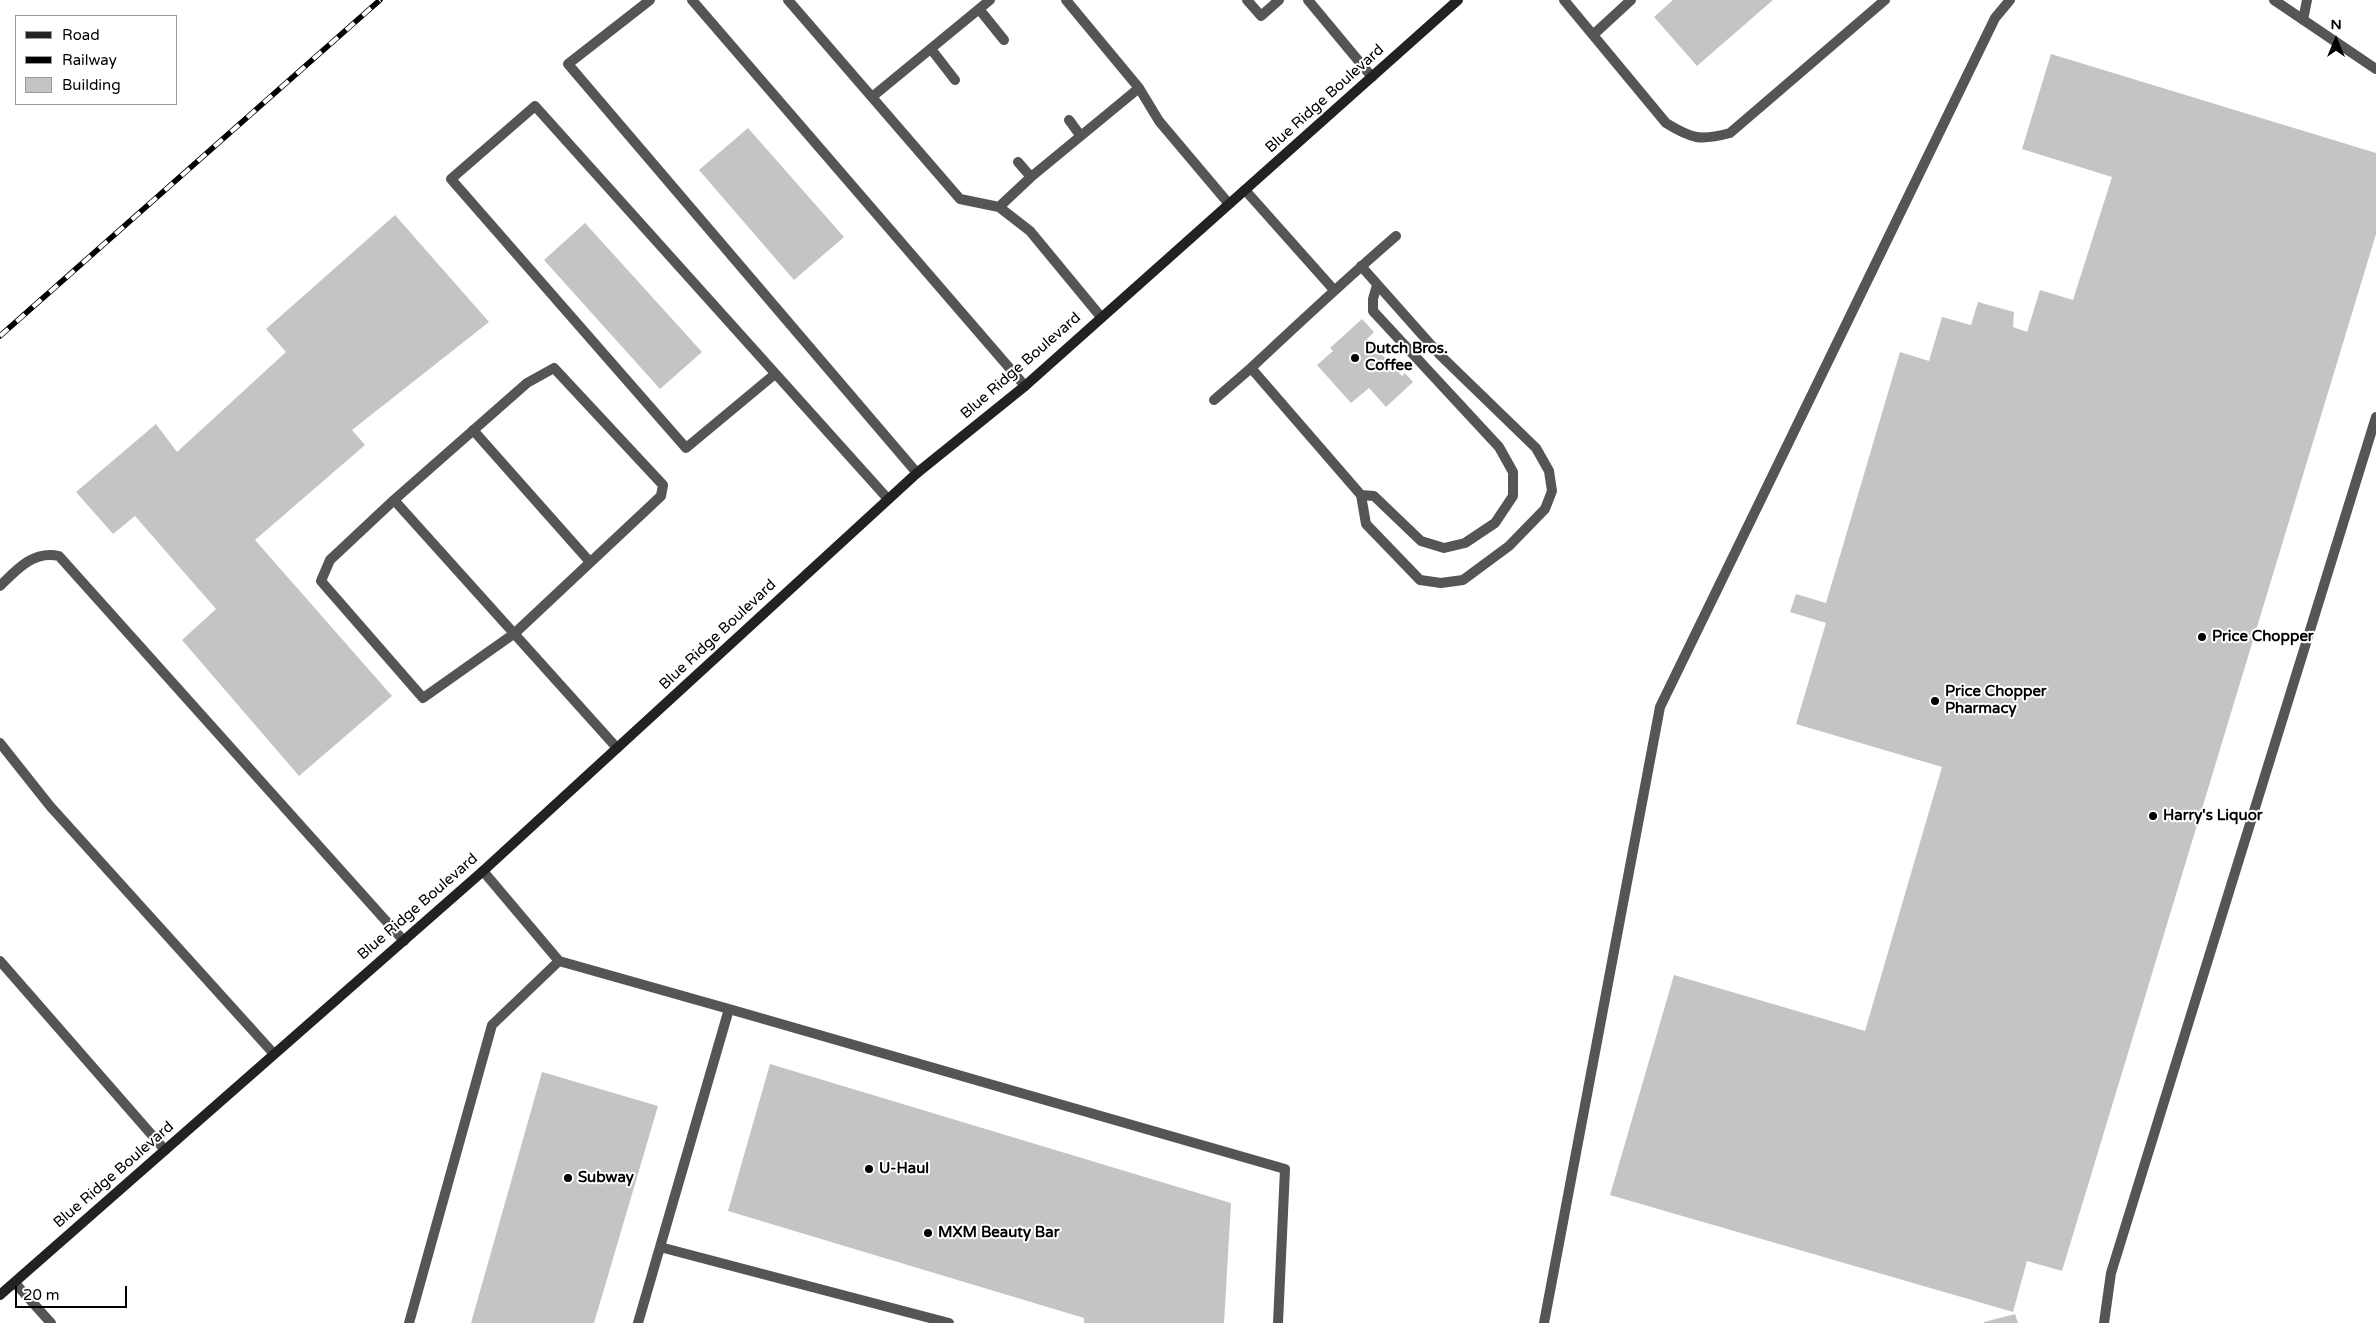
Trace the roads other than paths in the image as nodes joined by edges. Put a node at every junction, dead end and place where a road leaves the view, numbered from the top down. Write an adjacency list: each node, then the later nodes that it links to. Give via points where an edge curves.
1 (650, 0): 44 (lane, via 568,64)
2 (692, 0): 40 (lane)
3 (788, 0): 25 (lane)
4 (990, 0): 16 (lane)
5 (1066, 0): 24 (lane)
6 (1247, 0): 7 (lane, via 1261,16)
7 (1279, 0)
8 (1308, 0): 22 (lane)
9 (1458, 0): 22 (main road, Blue Ridge Boulevard)
10 (1564, 0): 18 (lane)
11 (1631, 0): 18 (lane)
12 (1885, 0): 18 (lane, via 1730,133 1710,138 1687,136 1666,123)
13 (2010, 0): 68 (lane, via 1996,18 1660,707)
14 (2274, 0): 17 (lane)
15 (2308, 0): 17 (lane)
16 (979, 9): 19 (lane); 20 (lane)
17 (2304, 20): 21 (lane)
18 (1593, 35)
19 (1004, 40)
20 (931, 49): 23 (lane); 25 (lane)
21 (2376, 69)
22 (1372, 77): 30 (main road, Blue Ridge Boulevard)
23 (955, 80)
24 (1138, 88): 27 (lane); 31 (lane, via 1159,122)
25 (872, 97): 32 (lane, via 960,199)
26 (1069, 120): 27 (lane)
27 (1080, 135): 29 (lane)
28 (1018, 162): 29 (lane)
29 (1031, 177): 32 (lane)
30 (1245, 190): 31 (main road, Blue Ridge Boulevard); 36 (lane)
31 (1229, 204): 37 (main road, Blue Ridge Boulevard)
32 (999, 207): 37 (lane, via 1030,231)
33 (1396, 236): 34 (lane)
34 (1361, 266): 35 (lane); 36 (lane)
35 (1377, 285): 45 (lane, via 1373,311 1499,447 1513,472 1513,496 1495,523 1465,543 1444,548 1421,541 1374,496); 45 (lane, via 1440,355 1536,448 1549,471 1552,490 1545,509 1509,546 1463,580 1441,584 1420,580 1366,524)
36 (1334, 290): 38 (lane)
37 (1101, 317): 40 (main road, Blue Ridge Boulevard)
38 (1251, 368): 41 (lane); 45 (lane)
39 (775, 374): 39 (lane, via 535,106 451,179 686,448); 46 (lane)
40 (1025, 386): 44 (main road, Blue Ridge Boulevard)
41 (1214, 400)
42 (2376, 417): 69 (lane, via 2114,1264)
43 (473, 430): 47 (lane); 48 (lane); 48 (lane, via 527,383 554,368 663,485 661,496)
44 (917, 473): 46 (main road, Blue Ridge Boulevard)
45 (1361, 495)
46 (888, 499): 52 (main road, Blue Ridge Boulevard)
47 (394, 500): 50 (lane); 50 (lane, via 330,560 321,581 423,698)
48 (590, 562): 50 (lane)
49 (0, 586): 54 (lane, via 33,557 48,553 59,556)
50 (515, 633): 52 (lane)
51 (0, 743): 58 (lane, via 50,806)
52 (617, 748): 53 (main road, Blue Ridge Boulevard)
53 (483, 871): 54 (main road, Blue Ridge Boulevard); 56 (lane)
54 (404, 941): 58 (main road, Blue Ridge Boulevard)
55 (0, 961): 59 (lane)
56 (559, 961): 57 (lane); 64 (lane, via 492,1025)
57 (730, 1009): 60 (lane); 67 (lane, via 1285,1169)
58 (274, 1054): 59 (main road, Blue Ridge Boulevard)
59 (165, 1150): 61 (main road, Blue Ridge Boulevard)
60 (660, 1247): 65 (lane); 66 (lane)
61 (15, 1283): 62 (main road, Blue Ridge Boulevard); 63 (lane)
62 (0, 1295)
63 (51, 1323)
64 (409, 1323)
65 (638, 1323)
66 (949, 1323)
67 (1278, 1323)
68 (1544, 1323)
69 (2104, 1323)

